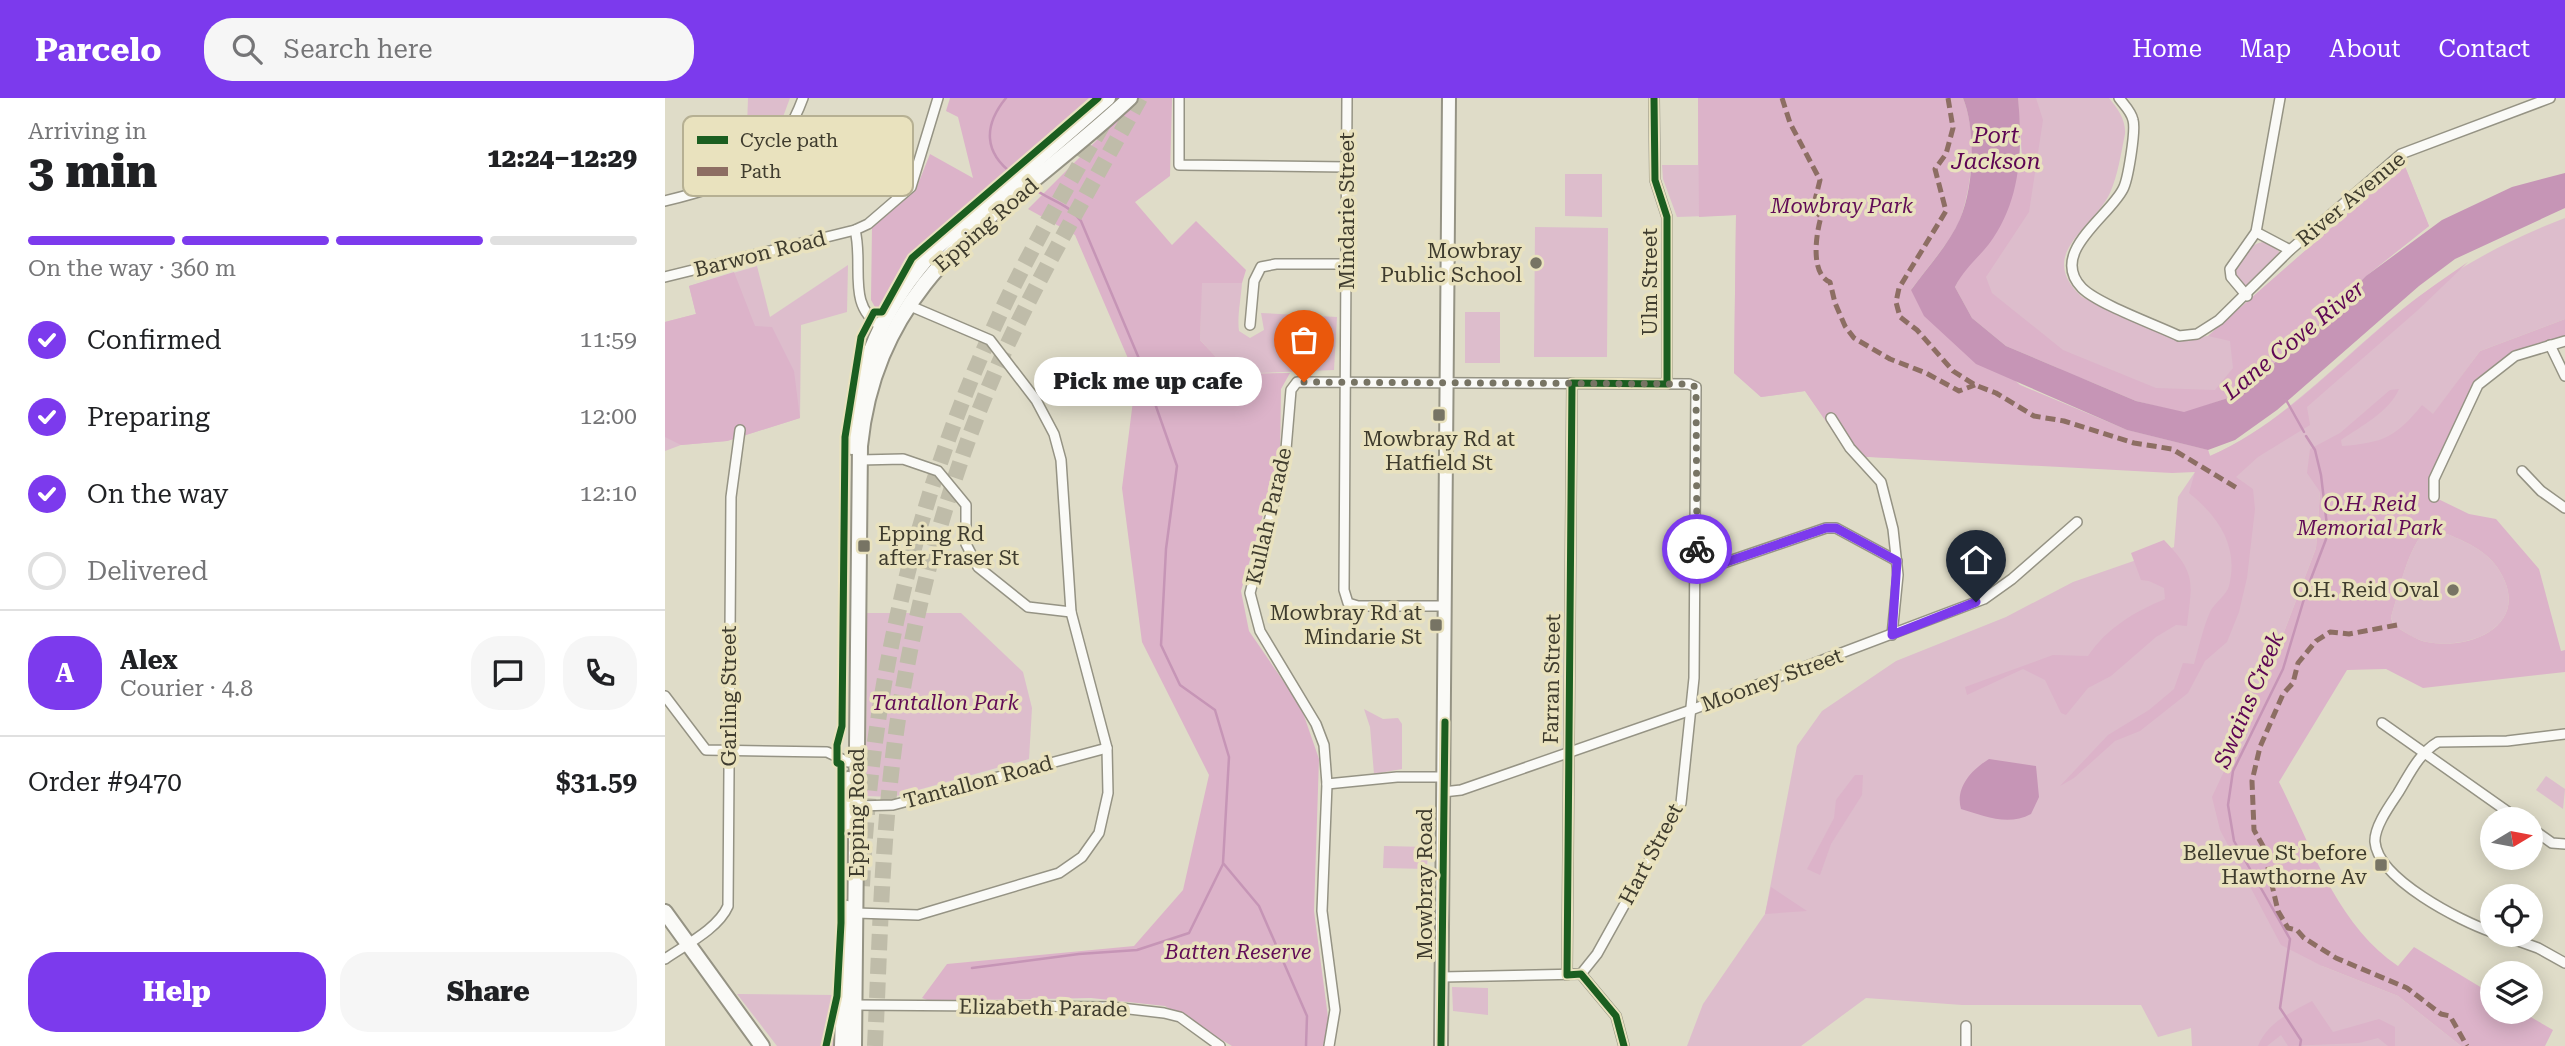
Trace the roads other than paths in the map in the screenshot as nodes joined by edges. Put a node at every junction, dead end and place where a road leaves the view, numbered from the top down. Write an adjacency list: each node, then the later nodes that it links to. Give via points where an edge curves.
1 (803, 98): 12 (street)
2 (938, 98): 15 (street)
3 (1108, 98): 13 (main road, Epping Road)
4 (1129, 98): 13 (main road, Epping Road)
5 (1179, 98): 14 (street, via 1179,165)
6 (1347, 98): 14 (street, Mindarie Street)
7 (1449, 98): 32 (main road, Mowbray Road)
8 (1654, 98): 34 (street, Ulm Street, via 1655,180 1667,217)
9 (2119, 98): 24 (street, River Avenue, via 2130,111 2134,126 2124,188 2077,247 2073,268 2079,285 2179,336 2206,329)
10 (2280, 98): 20 (street)
11 (2550, 98): 21 (street, River Avenue, via 2407,151)
12 (796, 116)
13 (1047, 163): 25 (main road, Epping Road, via 943,260); 27 (main road, Epping Road, via 980,209 937,247 913,273)
14 (1347, 167): 22 (street, Mindarie Street)
15 (913, 180)
16 (685, 196): 18 (street)
17 (901, 196): 19 (street)
18 (665, 201)
19 (855, 230): 23 (street, Barwon Road); 27 (street, via 861,307 867,317)
20 (2256, 232): 21 (street); 24 (street, via 2230,269)
21 (2290, 250): 24 (street, River Avenue)
22 (1346, 264): 26 (street, via 1261,267 1254,281); 31 (street, Mindarie Street)
23 (665, 277)
24 (2247, 296)
25 (908, 304): 27 (main road, Epping Road); 46 (street, via 990,340 1046,414 1061,460)
26 (1250, 325)
27 (887, 328): 38 (main road, Epping Road, via 867,399); 56 (main road, Epping Road, via 865,363 853,417)
28 (2565, 341): 29 (street)
29 (2550, 345): 30 (street); 40 (street, via 2515,356 2478,385 2434,479)
30 (2565, 376)
31 (1346, 381): 32 (street, Kullah Parade); 45 (street, Mindarie Street, via 1343,590 1348,603); 58 (street, Kullah Parade, via 1297,382 1291,390 1285,461 1250,593 1260,631 1316,724 1324,744)
32 (1447, 381): 33 (street, Kullah Parade); 45 (main road, Mowbray Road)
33 (1572, 383): 34 (street, Kullah Parade); 54 (street, Farran Street)
34 (1667, 384): 35 (street, Kullah Parade)
35 (1696, 387): 44 (street, Hart Street)
36 (1831, 418): 43 (street, via 1850,449 1881,482)
37 (740, 430): 53 (street, Garling Street, via 731,497)
38 (860, 460): 46 (street, via 903,459 938,471 966,505 966,544 978,567 1028,607); 60 (main road, Epping Road)
39 (2522, 471): 41 (street)
40 (2434, 497)
41 (2565, 508)
42 (2077, 522): 47 (street, Mooney Street, via 1984,599)
43 (1897, 561): 44 (street, via 1836,528 1826,528); 47 (street)
44 (1697, 572): 49 (street, Hart Street)
45 (1445, 606): 57 (main road, Mowbray Road)
46 (1071, 612): 52 (street)
47 (1892, 635): 49 (street, Mooney Street)
48 (665, 696): 53 (street, via 706,750)
49 (1691, 710): 54 (street, Mooney Street); 71 (street, Hart Street, via 1681,803 1598,954)
50 (2382, 723): 55 (street)
51 (2565, 734): 55 (street, via 2507,741 2447,740)
52 (1107, 748): 60 (street, Tantallon Road, via 893,805); 65 (street, via 1108,793 1099,833 1070,866 918,915)
53 (729, 750): 56 (street, via 827,752); 67 (street, Garling Street, via 728,906 725,914)
54 (1568, 753): 59 (street, Mooney Street); 72 (street, Farran Street)
55 (2424, 753): 61 (street); 66 (street, via 2381,824 2375,837 2377,850 2399,879)
56 (848, 762): 60 (main road, Epping Road)
57 (1443, 777): 58 (street); 59 (main road, Mowbray Road)
58 (1327, 784): 80 (street, via 1322,911 1335,1010)
59 (1443, 793): 73 (main road, Mowbray Road)
60 (852, 806): 65 (main road, Epping Road); 77 (main road, Epping Road)
61 (2501, 807)
62 (2543, 837): 63 (street)
63 (2565, 844)
64 (665, 912): 67 (main road)
65 (856, 913): 74 (main road, Epping Road)
66 (2480, 927)
67 (687, 944): 69 (street, Garling Street); 76 (main road)
68 (2535, 947): 70 (street)
69 (665, 960)
70 (2565, 963)
71 (1581, 974): 72 (street); 82 (street, via 1616,1017)
72 (1567, 975): 73 (street)
73 (1442, 977): 81 (main road, Mowbray Road)
74 (855, 1005): 78 (main road, Epping Road); 79 (street, Elizabeth Parade, via 1112,1007 1180,1017)
75 (1966, 1026): 83 (street)
76 (762, 1046)
77 (842, 1046)
78 (854, 1046)
79 (1220, 1046)
80 (1329, 1046)
81 (1441, 1046)
82 (1624, 1046)
83 (1966, 1046)

